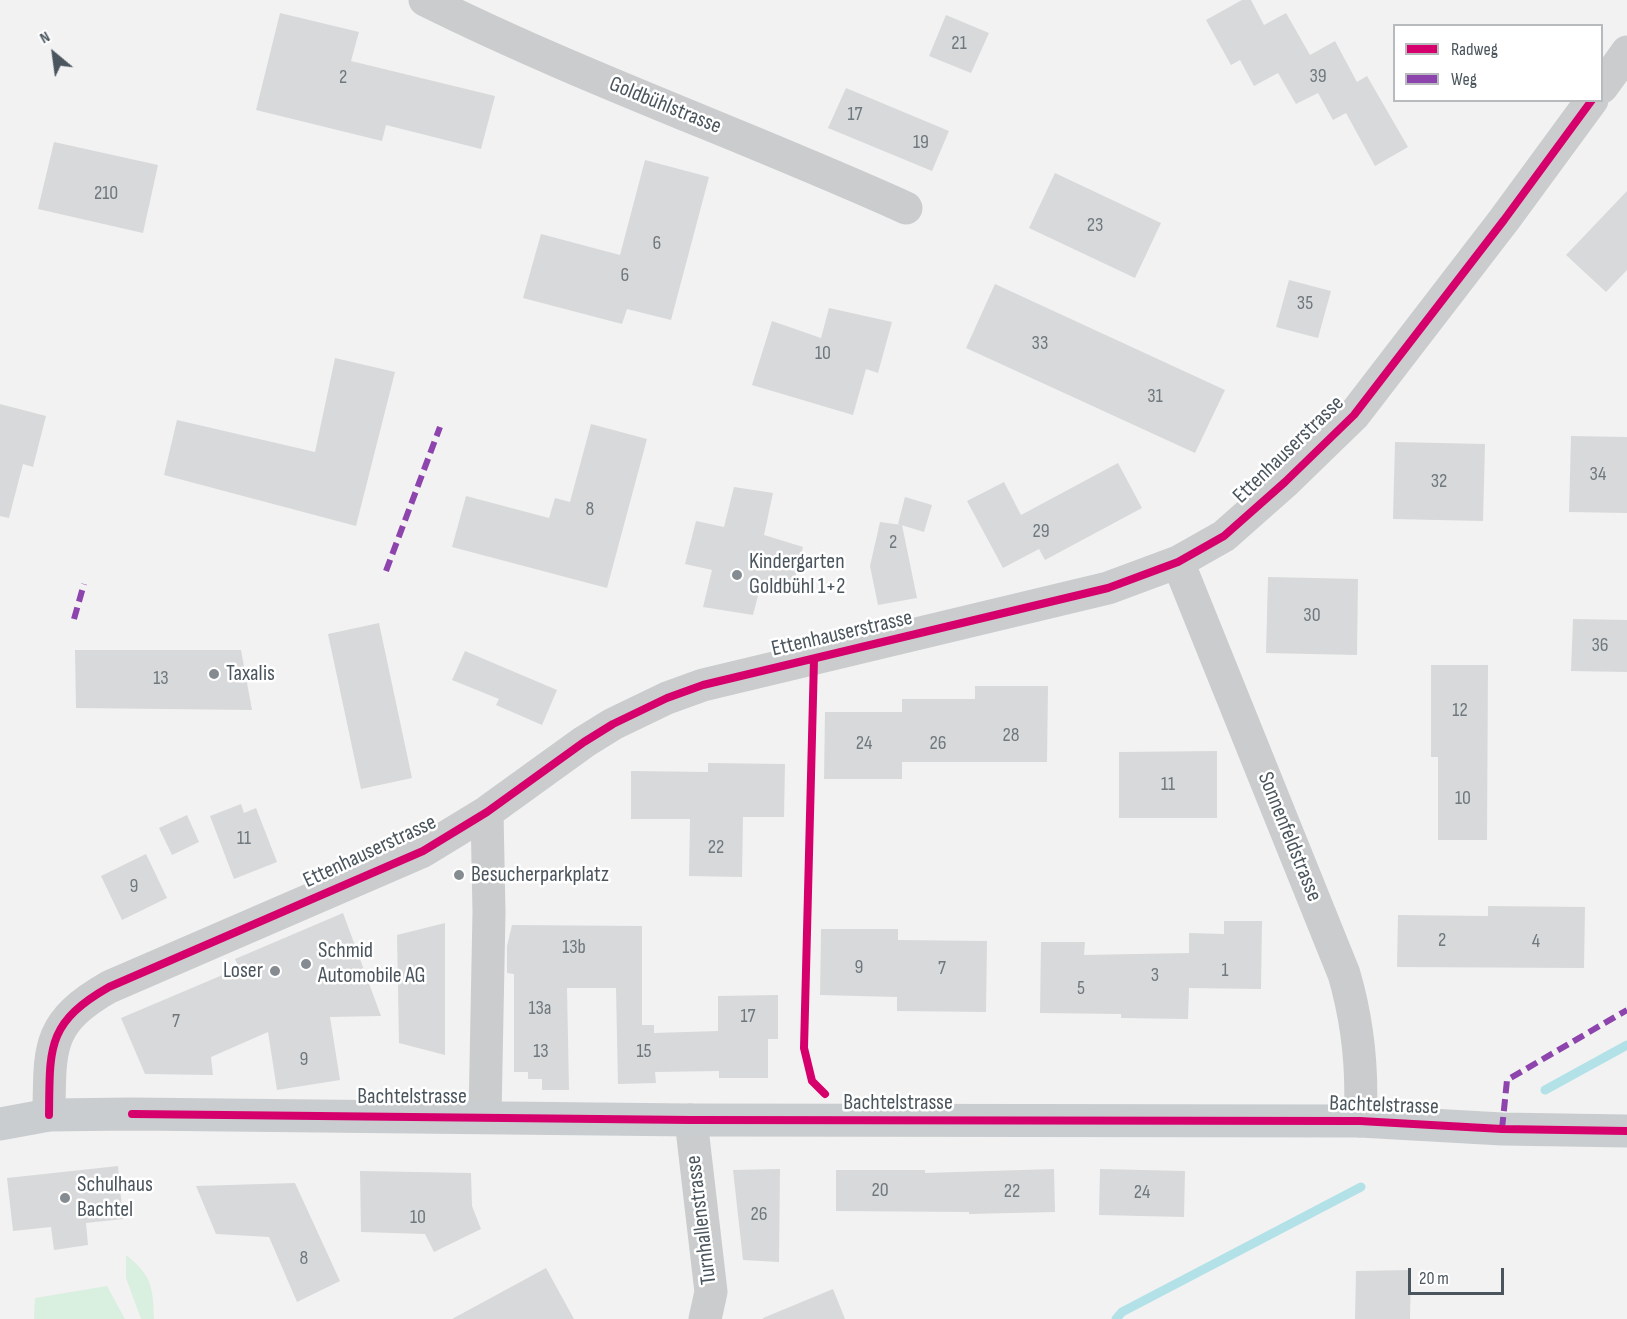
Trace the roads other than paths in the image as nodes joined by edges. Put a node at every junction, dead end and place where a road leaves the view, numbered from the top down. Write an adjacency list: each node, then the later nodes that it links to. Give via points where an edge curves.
1 (425, 0): 5 (street, Goldbühlstrasse, via 536,54 791,156)
2 (1627, 52): 3 (street)
3 (1603, 86)
4 (1591, 102): 6 (street, Ettenhauserstrasse, via 1354,415 1224,536)
5 (906, 208)
6 (1178, 562): 7 (street, Ettenhauserstrasse, via 1108,588 703,685 667,698 584,742); 11 (street, Sonnenfeldstrasse, via 1344,974 1353,1005 1362,1073)
7 (487, 812): 8 (street, Ettenhauserstrasse, via 423,851 109,987 85,1001 69,1014 53,1049); 9 (street)
8 (49, 1115): 9 (street, Bachtelstrasse); 12 (street, Bachtelstrasse)
9 (485, 1116): 10 (street, Bachtelstrasse)
10 (691, 1120): 11 (street, Bachtelstrasse); 14 (street, Turnhallenstrasse, via 711,1292)
11 (1360, 1121): 13 (street, Bachtelstrasse)
12 (0, 1124)
13 (1627, 1131)
14 (708, 1318)

